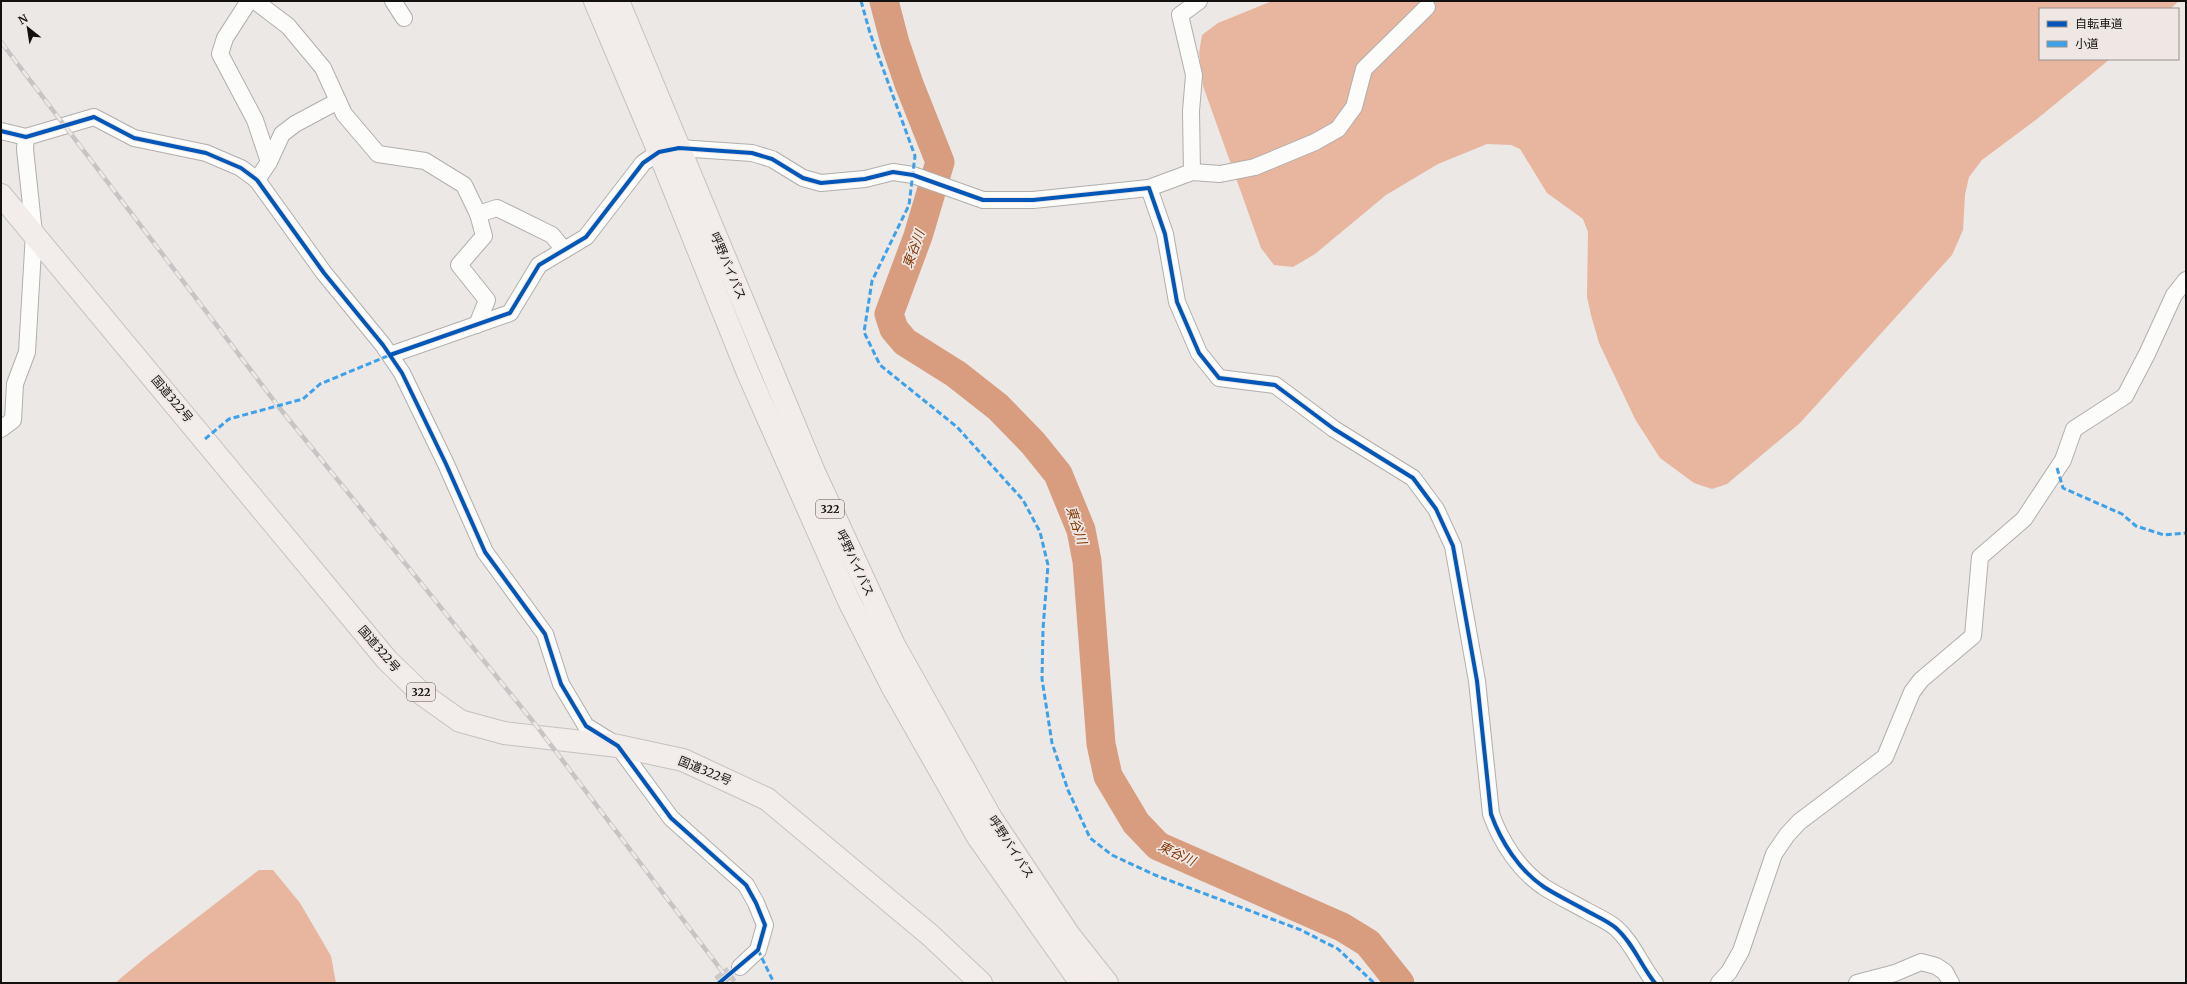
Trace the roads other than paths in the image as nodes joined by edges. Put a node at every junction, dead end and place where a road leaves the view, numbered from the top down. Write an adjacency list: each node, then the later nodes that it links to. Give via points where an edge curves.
1 (249, 1): 13 (street, via 225,38 220,54 255,120)
2 (255, 1): 9 (street, via 288,26 323,68)
3 (393, 1): 8 (street)
4 (595, 1): 12 (highway, 呼野バイパス / 322)
5 (618, 1): 12 (highway, 呼野バイパス / 322)
6 (1199, 1): 14 (street, via 1180,15 1194,75 1191,111)
7 (1427, 7): 14 (street, via 1364,69 1354,107 1338,129 1315,142 1255,167 1220,174)
8 (404, 18)
9 (338, 101): 13 (street, via 295,124 282,134); 18 (street, via 344,114 378,154 425,161 464,185)
10 (1, 131): 11 (street)
11 (26, 137): 15 (street, via 94,117 134,138 206,153 241,168); 19 (street)
12 (669, 150): 16 (street, via 752,154 772,159 803,178 821,183 850,182 893,172 913,175 983,200 1033,200); 20 (street, via 643,163 586,237); 28 (highway, 呼野バイパス / 322, via 748,373 849,601 892,686 978,837); 29 (highway, 呼野バイパス / 322, via 894,645 991,818 1069,935)
13 (270, 162): 15 (street)
14 (1192, 172): 16 (street)
15 (257, 180): 23 (street, via 324,273)
16 (1149, 188): 30 (street, via 1165,234 1177,302 1198,353 1219,378 1275,385 1334,429 1413,478 1436,509 1453,546 1477,681 1491,814 1496,830 1505,846 1544,887 1616,928 1635,951 1646,973)
17 (1, 195): 19 (highway, 国道322号 / 322)
18 (478, 214): 20 (street, via 497,208 552,235); 22 (street, via 484,236 459,265 487,300)
19 (34, 233): 24 (street, via 27,352 15,384 13,420); 25 (highway, 国道322号 / 322, via 387,660 422,694 460,720 504,733)
20 (564, 250): 22 (street, via 539,265 510,313)
21 (2186, 280): 31 (street, via 2174,295 2124,396 2074,429 2063,460 2024,519 1980,557 1973,636 1921,680 1912,692 1885,757 1799,822 1774,854 1741,951 1729,972)
22 (477, 325): 23 (street)
23 (390, 356): 25 (street, via 402,373 485,552 544,634 561,684 586,726)
24 (1, 429)
25 (618, 746): 26 (street, via 671,818 746,885 756,903 765,925 758,950); 27 (highway, 国道322号 / 322, via 683,760 767,799 930,935)
26 (740, 967)
27 (981, 983)
28 (1081, 983)
29 (1107, 983)
30 (1655, 983)
31 (1719, 983)
32 (1857, 983): 33 (street, via 1895,973 1921,962 1936,966 1945,972)
33 (1951, 983)

